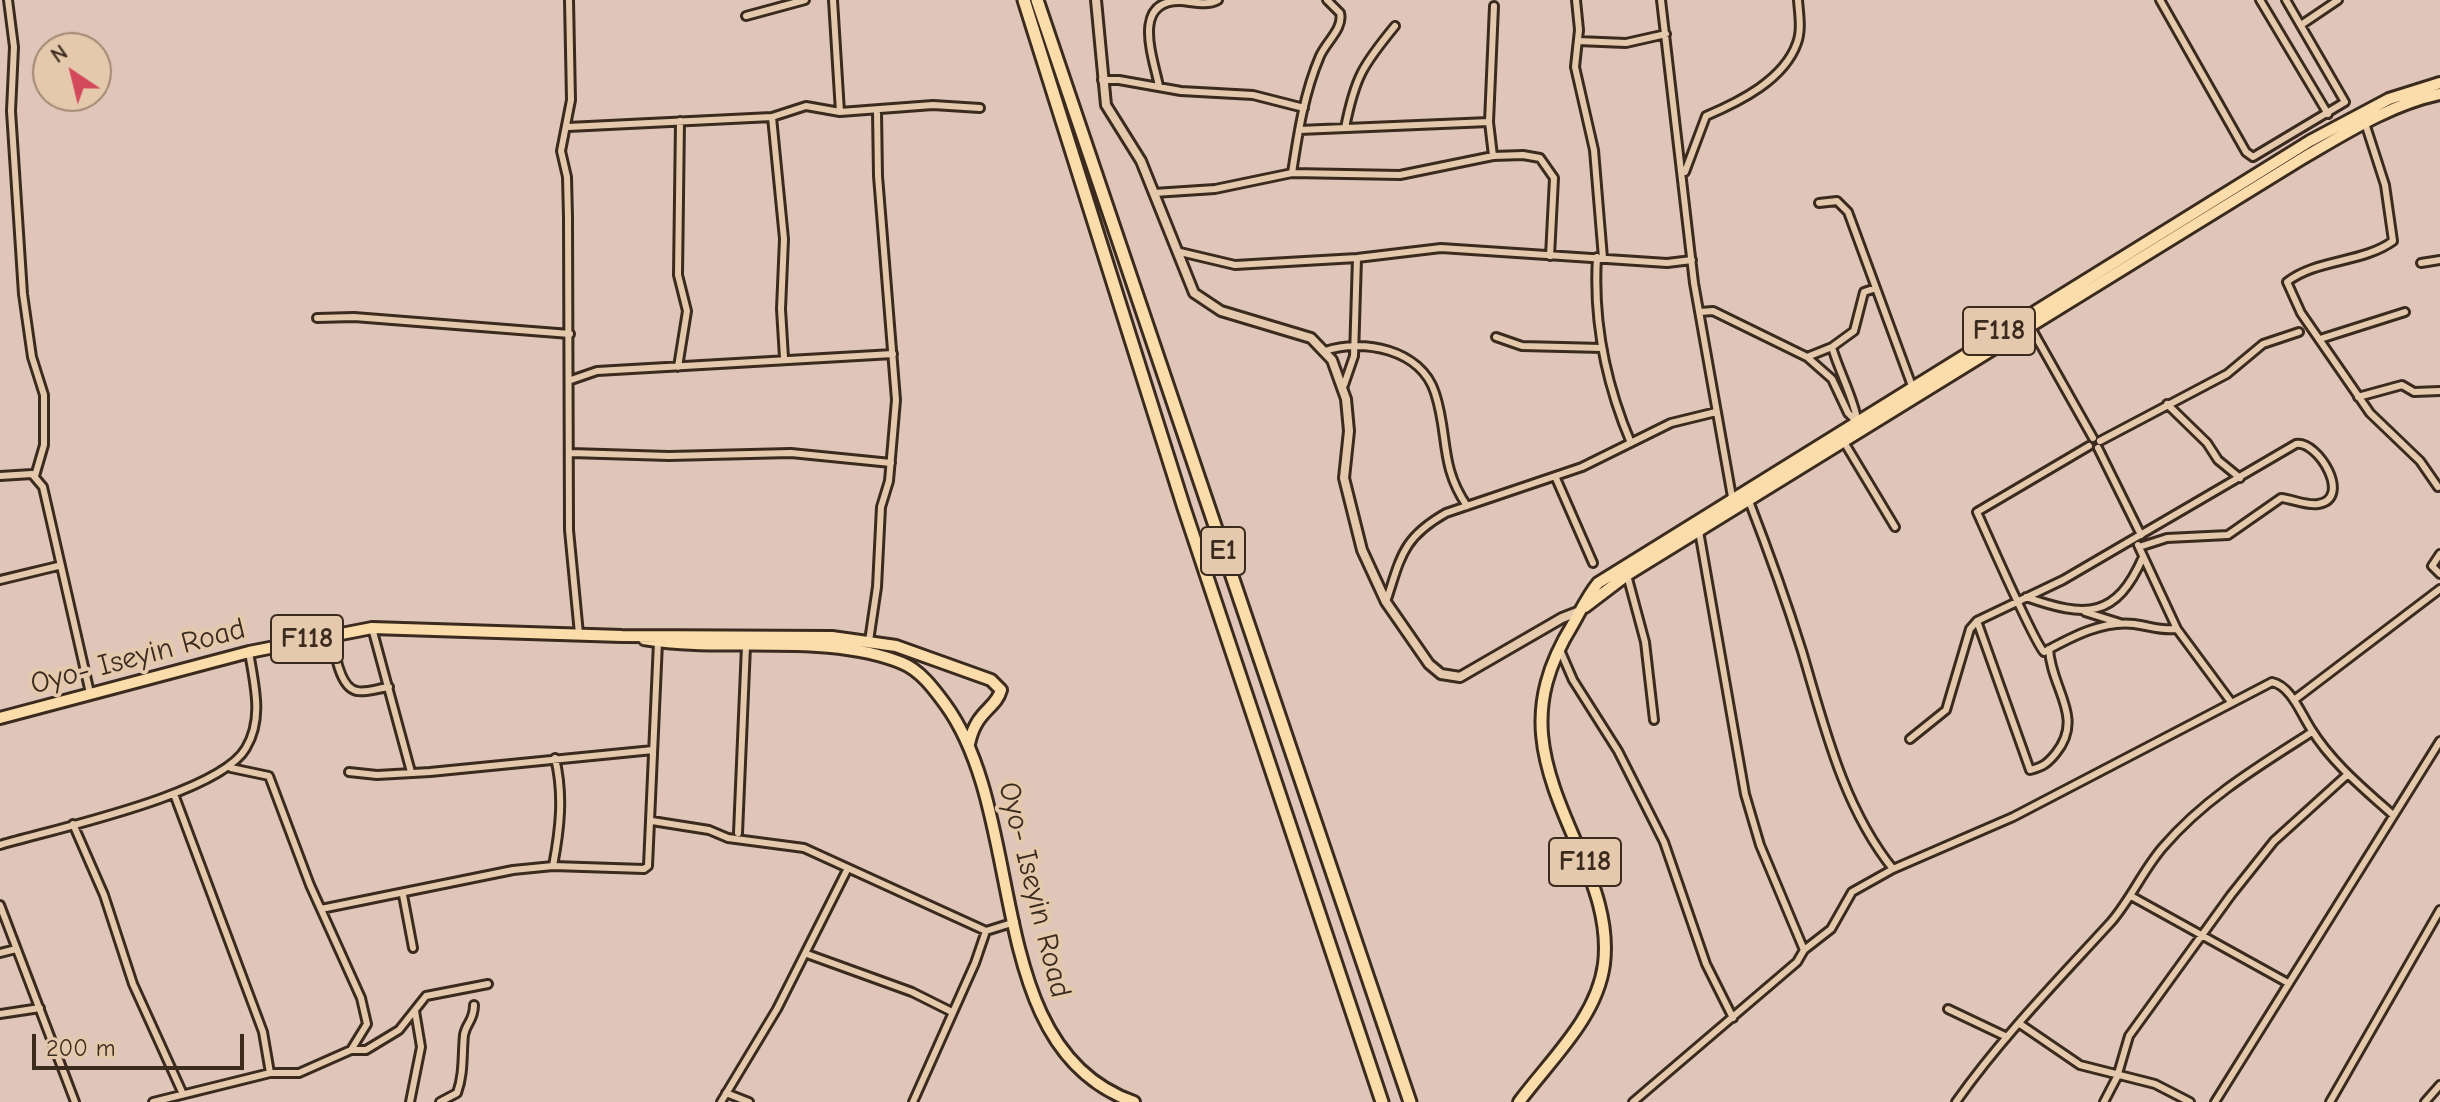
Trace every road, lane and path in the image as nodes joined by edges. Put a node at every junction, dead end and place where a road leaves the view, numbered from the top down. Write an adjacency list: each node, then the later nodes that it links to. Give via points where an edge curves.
1 (8, 0): 84 (street, via 23,294 32,357 44,395 44,445)
2 (578, 0): 17 (street)
3 (805, 0): 19 (street)
4 (833, 0): 31 (street)
5 (1024, 0): 183 (highway, E1, via 1184,508)
6 (1037, 0): 184 (highway, E1)
7 (1096, 0): 24 (street)
8 (1218, 0): 26 (street, via 1166,0 1153,8 1149,38)
9 (1327, 0): 29 (street, via 1340,13 1341,23 1320,55)
10 (1576, 0): 23 (street)
11 (1661, 0): 22 (street)
12 (1798, 0): 42 (street, via 1800,26 1789,58 1746,97 1706,116)
13 (2160, 0): 32 (street, via 2249,156)
14 (2260, 0): 32 (street)
15 (2286, 0): 20 (street)
16 (2338, 0): 20 (street)
17 (569, 1): 37 (street)
18 (1494, 6): 35 (street)
19 (746, 16)
20 (2301, 25): 32 (street, via 2345,100)
21 (1395, 26): 38 (street, via 1363,65)
22 (1666, 34): 23 (street, via 1626,43); 42 (street)
23 (1578, 41): 48 (street, via 1576,80 1594,150)
24 (1102, 80): 26 (street); 43 (street, via 1106,105)
25 (2440, 83): 71 (main road, F118, via 2389,99 2320,135)
26 (1159, 86): 29 (street, via 1253,95)
27 (2440, 94): 36 (main road, F118)
28 (980, 108): 30 (street, via 919,105)
29 (1304, 108): 39 (street)
30 (877, 111): 31 (street); 65 (street)
31 (840, 112): 33 (street, via 806,106)
32 (2328, 114)
33 (772, 117): 34 (street); 67 (street, via 784,239)
34 (680, 121): 37 (street); 68 (street, via 678,275 687,311)
35 (1489, 122): 38 (street); 40 (street)
36 (2365, 123): 56 (main road, F118); 60 (street, via 2394,236 2386,246 2287,282)
37 (568, 127): 58 (street, via 561,151 567,177)
38 (1345, 128): 39 (street)
39 (1299, 130): 41 (street)
40 (1493, 156): 41 (street, via 1408,174); 46 (street, via 1540,158 1549,168 1554,178)
41 (1292, 173): 43 (street, via 1215,189)
42 (1684, 175): 49 (street)
43 (1154, 193): 45 (street)
44 (1819, 203): 52 (street, via 1837,201 1848,212)
45 (1180, 252): 47 (street, via 1235,265); 64 (street, via 1202,302 1311,338)
46 (1550, 256): 47 (street, via 1441,248); 48 (street)
47 (1357, 258): 61 (street)
48 (1600, 258): 49 (street); 63 (street)
49 (1692, 260): 53 (street)
50 (2440, 260): 51 (street)
51 (2421, 263)
52 (1876, 288): 62 (street, via 1864,292 1854,331); 71 (street)
53 (1700, 312): 66 (street, via 1713,311); 75 (street)
54 (2405, 312): 60 (street)
55 (317, 318): 58 (street)
56 (2030, 326): 77 (main road, F118); 79 (street)
57 (2299, 332): 74 (street, via 2263,344 2227,374)
58 (570, 334): 69 (street)
59 (1496, 337): 63 (street, via 1522,346)
60 (2320, 339): 73 (street)
61 (1354, 343): 64 (street); 70 (street, via 1352,369); 90 (street, via 1402,356 1435,392 1452,480)
62 (1832, 347): 66 (street); 76 (street)
63 (1602, 348): 80 (street, via 1609,385)
64 (1325, 351): 70 (street)
65 (893, 354): 67 (street); 82 (street)
66 (1807, 357): 76 (street, via 1832,379 1848,413)
67 (784, 358): 68 (street)
68 (678, 367): 69 (street, via 597,371)
69 (571, 380): 81 (street)
70 (1344, 385): 104 (street, via 1347,497 1362,550)
71 (1912, 386): 76 (main road, F118)
72 (2440, 391): 73 (street, via 2414,392 2402,385)
73 (2358, 397): 87 (street)
74 (2167, 404): 79 (street); 86 (street)
75 (1716, 412): 80 (street, via 1671,423); 88 (street)
76 (1857, 420): 77 (street); 88 (main road, F118)
77 (1863, 431): 78 (main road, F118)
78 (1844, 442): 89 (main road, F118); 91 (street)
79 (2097, 442): 93 (street); 103 (street, via 1977,512)
80 (1631, 443): 85 (street)
81 (571, 453): 82 (street, via 791,453); 112 (street, via 569,530)
82 (891, 463): 114 (street, via 881,507)
83 (0, 476): 84 (street)
84 (35, 476): 98 (street, via 43,487)
85 (1555, 476): 90 (street); 97 (street)
86 (2240, 478): 93 (street); 94 (street, via 2304,442 2335,486 2334,494 2316,505 2281,498 2228,535 2167,538)
87 (2438, 487)
88 (1732, 497): 106 (main road, F118, via 1613,571)
89 (1749, 501): 92 (main road, F118); 143 (street, via 1801,649 1821,724 1848,790)
90 (1467, 506): 104 (street, via 1410,537)
91 (1895, 527)
92 (1699, 531): 100 (main road, F118); 155 (street, via 1745,794 1760,845)
93 (2138, 536): 94 (street); 103 (street)
94 (2139, 547): 96 (street)
95 (2440, 554): 99 (street, via 2432,568)
96 (2143, 557): 105 (street, via 2126,591 2106,605); 110 (street)
97 (1593, 563)
98 (58, 566): 101 (street); 121 (street)
99 (2440, 574)
100 (1627, 575): 106 (main road, F118); 125 (street, via 1645,642)
101 (0, 580)
102 (2440, 589): 122 (street)
103 (2022, 599): 105 (street); 107 (street); 118 (street, via 2038,646 2044,652)
104 (1386, 602): 106 (street, via 1429,664 1450,677 1460,677)
105 (2079, 610): 108 (street)
106 (1580, 611): 117 (main road, F118)
107 (1977, 621): 118 (street, via 2030,770 2046,765 2071,726); 127 (street, via 1946,710)
108 (2123, 625): 110 (street); 118 (street, via 2084,631)
109 (372, 628): 111 (main road, Oyo- Iseyin Road / F118); 112 (main road, Oyo- Iseyin Road / F118); 120 (street)
110 (2177, 629): 123 (street)
111 (331, 634): 119 (main road, Oyo- Iseyin Road / F118); 120 (street, via 350,688)
112 (579, 634): 113 (main road, Oyo- Iseyin Road / F118)
113 (622, 636): 114 (main road, Oyo- Iseyin Road / F118, via 773,634); 115 (main road, Oyo- Iseyin Road / F118)
114 (869, 641): 129 (main road, Oyo- Iseyin Road / F118, via 925,655 999,685 999,697 977,718)
115 (658, 642): 116 (main road, Oyo- Iseyin Road / F118); 130 (street)
116 (746, 646): 129 (main road, Oyo- Iseyin Road / F118, via 843,650 905,664 934,688); 140 (street)
117 (1558, 647): 166 (street, via 1664,842 1706,964); 185 (main road, F118, via 1543,687 1540,743 1551,785 1602,912 1604,964 1583,1020)
118 (2049, 649)
119 (249, 652): 121 (main road, Oyo- Iseyin Road / F118); 132 (street, via 257,717 247,748)
120 (389, 687): 134 (street)
121 (90, 693): 124 (main road, Oyo- Iseyin Road / F118)
122 (2294, 700): 123 (street, via 2272,682); 126 (street)
123 (2231, 702): 143 (street, via 2013,817)
124 (0, 718)
125 (1654, 720)
126 (2312, 732): 135 (street); 146 (street, via 2235,781 2184,824 2153,859)
127 (1910, 739)
128 (2440, 741): 137 (street)
129 (969, 744): 150 (main road, Oyo- Iseyin Road / F118)
130 (653, 750): 131 (street); 138 (street)
131 (555, 758): 134 (street); 142 (street, via 560,825)
132 (231, 768): 136 (street); 148 (street, via 269,776)
133 (349, 772): 134 (street)
134 (411, 772)
135 (2348, 774): 137 (street); 152 (street, via 2274,841)
136 (174, 794): 139 (street); 170 (street, via 263,1032)
137 (2393, 815): 158 (street)
138 (652, 821): 142 (street, via 644,869); 144 (street, via 804,848)
139 (73, 824): 141 (street); 173 (street, via 104,895 133,984)
140 (738, 833)
141 (0, 845)
142 (553, 866): 145 (street)
143 (1893, 869): 155 (street, via 1852,892 1831,929)
144 (847, 870): 151 (street); 157 (street)
145 (403, 895): 148 (street); 153 (street)
146 (2131, 896): 152 (street); 167 (street)
147 (0, 905): 154 (street)
148 (321, 909): 169 (street, via 361,998 367,1024)
149 (2440, 910): 191 (street)
150 (1015, 922): 151 (street); 182 (main road, Oyo- Iseyin Road / F118, via 1028,979 1050,1035 1080,1073)
151 (986, 931): 164 (street)
152 (2203, 937): 158 (street); 171 (street, via 2129,1036)
153 (413, 948)
154 (16, 949): 156 (street); 161 (street)
155 (1804, 950): 166 (street)
156 (0, 953)
157 (807, 954): 164 (street); 174 (street)
158 (2288, 983): 190 (street)
159 (488, 984): 163 (street, via 431,993)
160 (474, 1005): 178 (street, via 474,1019 464,1033 462,1080 457,1093)
161 (40, 1008): 165 (street); 175 (street)
162 (1948, 1009): 168 (street)
163 (415, 1011): 169 (street, via 399,1030 366,1050); 177 (street, via 421,1047)
164 (952, 1012): 181 (street)
165 (0, 1014)
166 (1733, 1018): 186 (street)
167 (2020, 1024): 168 (street); 171 (street, via 2080,1065)
168 (2007, 1037): 187 (street)
169 (351, 1050): 170 (street, via 299,1073)
170 (270, 1073): 173 (street)
171 (2117, 1077): 188 (street); 189 (street, via 2155,1084)
172 (2440, 1085): 192 (street)
173 (182, 1092): 176 (street)
174 (726, 1093): 179 (street); 180 (street)
175 (75, 1102)
176 (153, 1102)
177 (410, 1102)
178 (440, 1102)
179 (721, 1102)
180 (749, 1102)
181 (913, 1102)
182 (1134, 1102)
183 (1382, 1102)
184 (1410, 1102)
185 (1519, 1102)
186 (1633, 1102)
187 (1956, 1102)
188 (2104, 1102)
189 (2190, 1102)
190 (2215, 1102)
191 (2330, 1102)
192 (2425, 1102)

